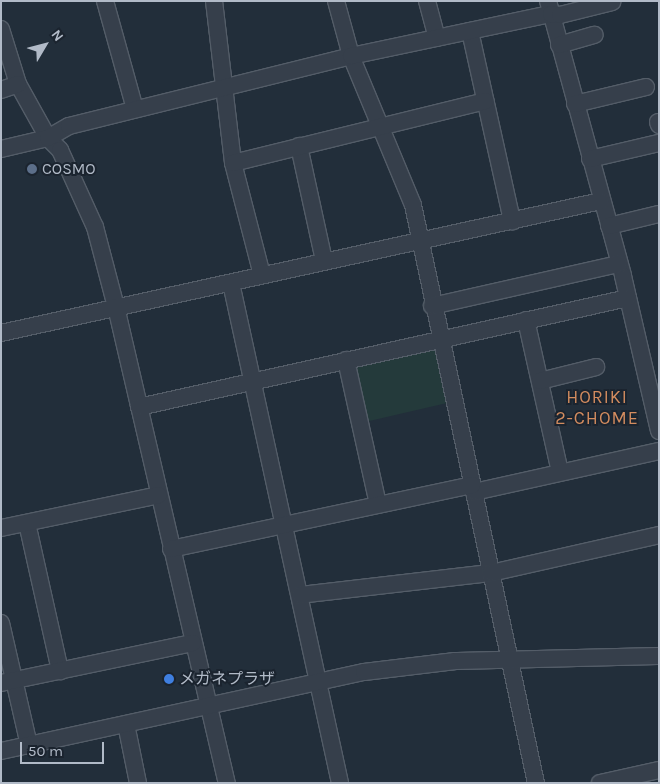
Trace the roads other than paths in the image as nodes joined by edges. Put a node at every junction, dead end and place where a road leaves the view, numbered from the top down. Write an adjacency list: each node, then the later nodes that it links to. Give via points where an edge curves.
1 (105, 1): 19 (street)
2 (214, 1): 15 (street)
3 (336, 1): 12 (street)
4 (427, 1): 10 (street)
5 (612, 2): 6 (street, via 560,15)
6 (549, 8): 8 (street); 11 (street)
7 (1, 29): 13 (street)
8 (470, 31): 10 (street); 17 (street)
9 (594, 35): 11 (street)
10 (437, 38): 12 (street)
11 (559, 45): 18 (street)
12 (351, 56): 15 (street); 20 (street)
13 (18, 84): 16 (street); 21 (street)
14 (646, 87): 18 (street)
15 (222, 88): 19 (street); 26 (street)
16 (1, 90)
17 (486, 101): 20 (street); 29 (street)
18 (575, 104): 25 (street)
19 (135, 109): 21 (street, via 69,126)
20 (380, 125): 23 (street); 31 (street, via 413,205)
21 (48, 138): 24 (street); 38 (street, via 60,150 95,227)
22 (659, 143): 25 (street)
23 (299, 146): 26 (street); 32 (street)
24 (1, 149)
25 (590, 159): 27 (street)
26 (233, 163): 34 (street)
27 (602, 201): 29 (street); 30 (street)
28 (659, 214): 30 (street)
29 (512, 221): 31 (street)
30 (609, 226): 33 (street)
31 (420, 240): 32 (street); 37 (street)
32 (324, 261): 34 (street)
33 (619, 264): 36 (street); 37 (street)
34 (262, 275): 35 (street)
35 (231, 282): 38 (street); 44 (street)
36 (628, 298): 39 (street); 47 (street)
37 (432, 306): 41 (street)
38 (116, 307): 40 (street); 46 (street)
39 (526, 320): 41 (street); 45 (street)
40 (1, 333)
41 (440, 340): 42 (street); 50 (street)
42 (346, 360): 44 (street); 52 (street)
43 (596, 368): 45 (street)
44 (252, 381): 46 (street); 54 (street)
45 (540, 381): 49 (street)
46 (139, 407): 51 (street)
47 (659, 431)
48 (659, 450): 49 (street)
49 (560, 472): 50 (street)
50 (473, 488): 52 (street); 58 (street)
51 (159, 495): 53 (street); 57 (street)
52 (378, 504): 54 (street)
53 (27, 523): 55 (street); 64 (street)
54 (284, 524): 57 (street); 59 (street)
55 (1, 528)
56 (659, 535): 58 (street)
57 (171, 549): 61 (street)
58 (491, 573): 59 (street); 63 (street)
59 (300, 595): 66 (street)
60 (1, 623): 65 (street)
61 (193, 643): 64 (street); 67 (street)
62 (659, 656): 63 (street)
63 (510, 661): 66 (street, via 429,664); 76 (street)
64 (60, 671): 65 (street)
65 (8, 682): 69 (street)
66 (319, 682): 67 (street); 75 (street)
67 (209, 705): 68 (street); 74 (street)
68 (126, 724): 69 (street); 73 (street)
69 (29, 745): 70 (street)
70 (1, 751)
71 (659, 770): 72 (street)
72 (626, 780): 77 (street)
73 (138, 783)
74 (226, 783)
75 (340, 783)
76 (536, 783)
77 (600, 783)

